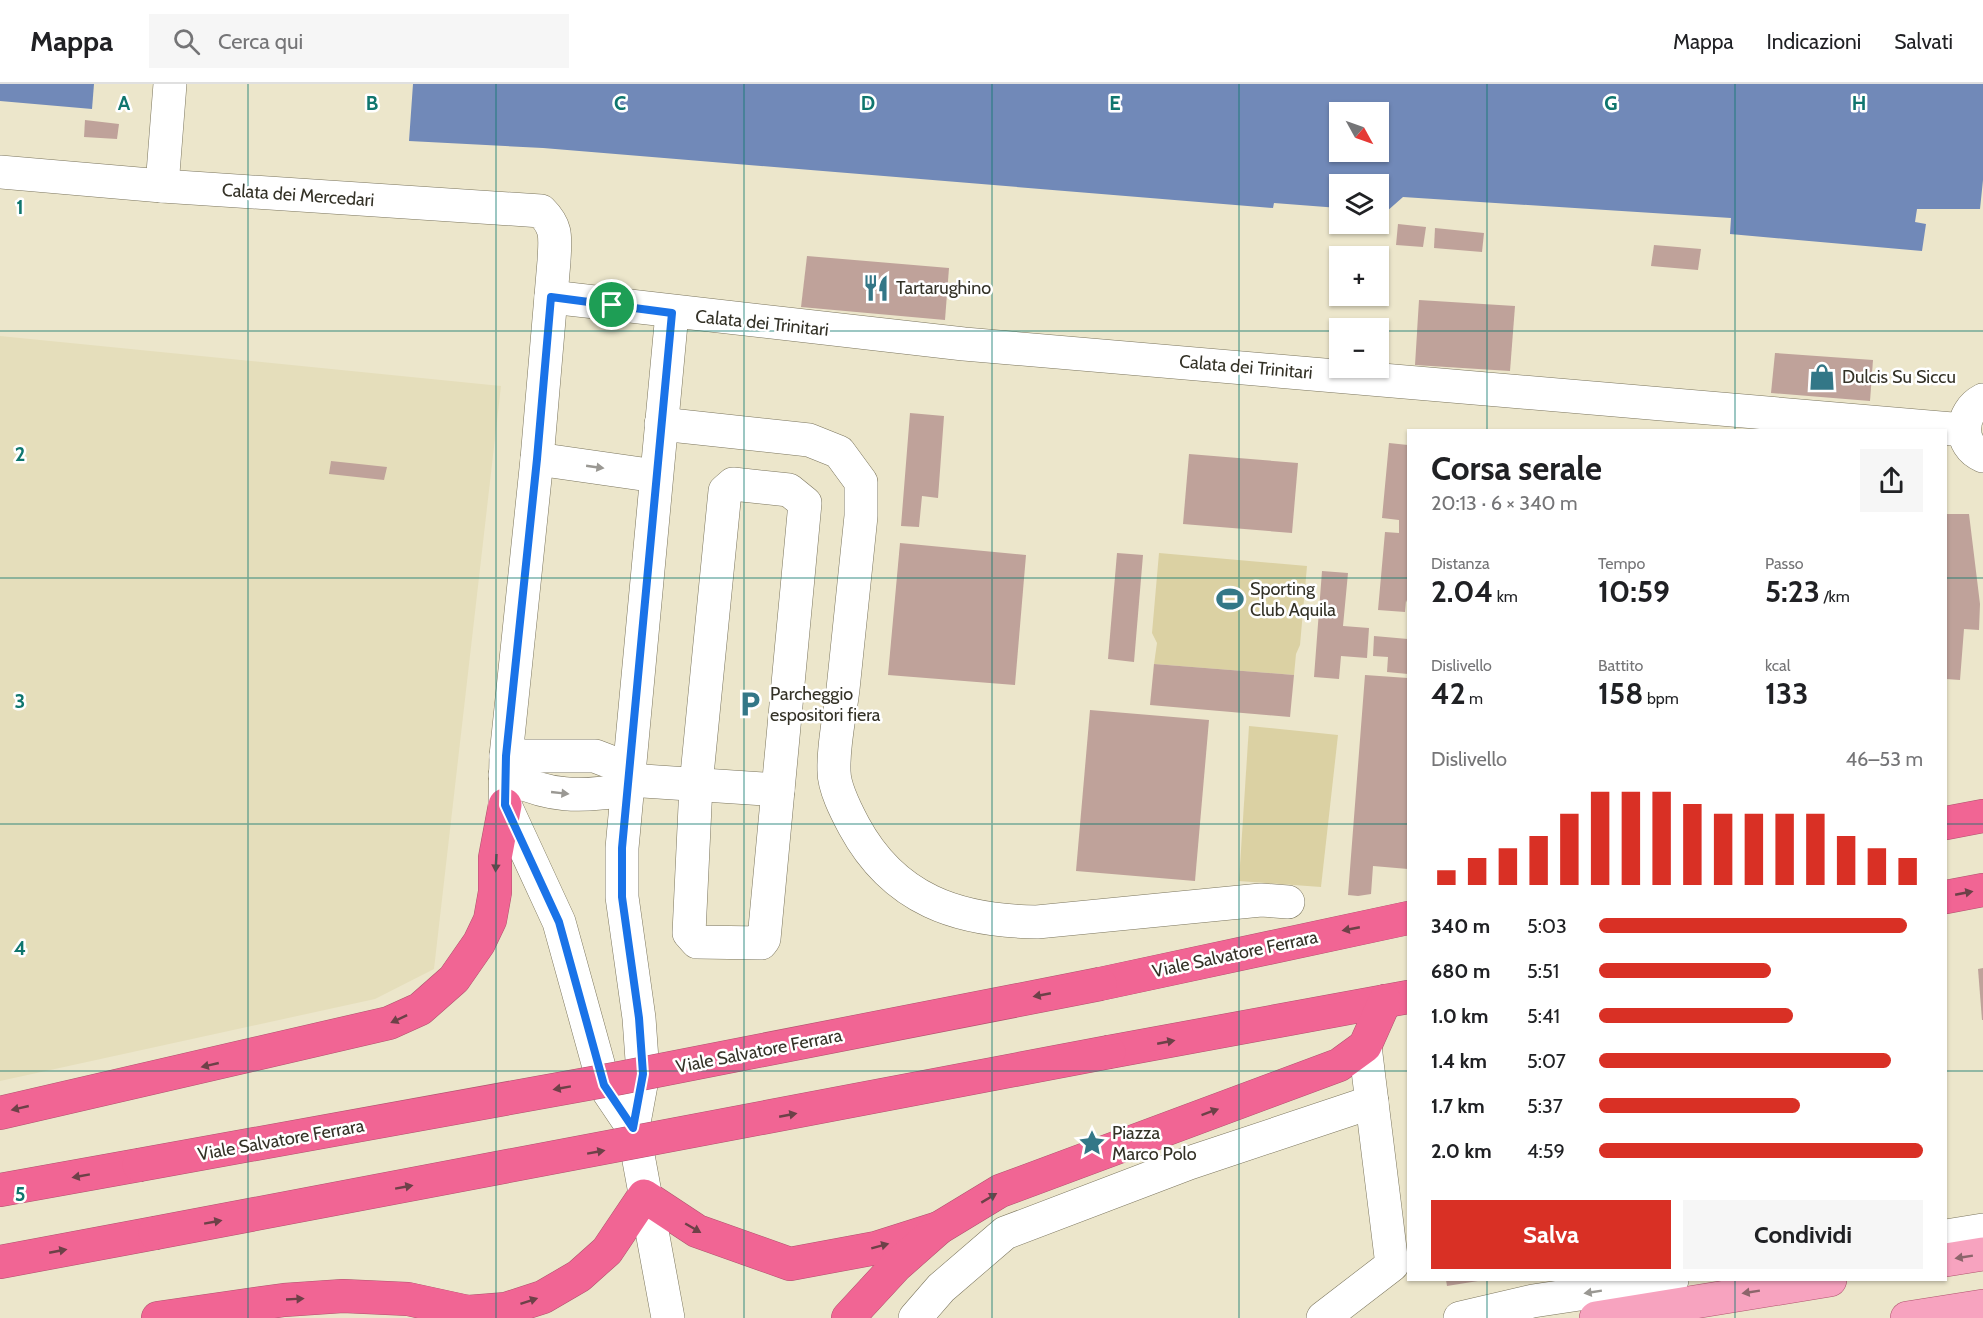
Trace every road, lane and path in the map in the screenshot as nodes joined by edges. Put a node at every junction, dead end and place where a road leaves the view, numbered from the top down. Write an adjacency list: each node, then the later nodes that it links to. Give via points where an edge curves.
1 (170, 84): 3 (street)
2 (0, 172): 3 (street, Calata dei Mercedari)
3 (162, 186): 4 (street, Calata dei Mercedari, via 541,211 552,222 555,236)
4 (551, 297): 5 (street, Calata dei Trinitari); 10 (street, Calata dei Mercedari)
5 (672, 313): 7 (street); 8 (street, Calata dei Trinitari, via 964,344)
6 (1983, 400): 8 (street, via 1968,413)
7 (661, 424): 11 (street); 20 (street, via 808,440 838,452 861,482 861,516 834,772 849,815 868,852 893,878 957,913 1004,921 1037,922 1261,900)
8 (1964, 430): 9 (street, via 1971,448)
9 (1983, 456)
10 (537, 459): 11 (street, one-way to 11); 12 (street, Calata dei Mercedari)
11 (656, 476): 13 (street)
12 (505, 779): 13 (street, via 595,756); 25 (highway, one-way to 25, via 490,920 454,979 420,1009 388,1023); 26 (street, via 559,922 604,1085)
13 (629, 780): 14 (street); 26 (street, via 622,897 643,1074)
14 (696, 785): 15 (street); 15 (street, via 689,933 697,942 761,943 764,939); 15 (street, via 725,491 734,484 789,490 805,503)
15 (778, 790)
16 (1983, 816): 17 (highway)
17 (1947, 823)
18 (1983, 890): 19 (highway, one-way to 18)
19 (1947, 897)
20 (1288, 902)
21 (1407, 918): 27 (highway, Viale Salvatore Ferrara, one-way to 27, bridge, via 1100,984 621,1078)
22 (1397, 999): 23 (highway); 34 (highway, one-way to 22, bridge)
23 (1365, 1046): 24 (street); 29 (highway, one-way to 23, via 1000,1191 1339,1065)
24 (1372, 1102): 43 (street, via 1190,1163 1005,1233 940,1288); 44 (street, via 1392,1265)
25 (0, 1113)
26 (633, 1128): 28 (street)
27 (0, 1190)
28 (644, 1196): 29 (highway, one-way to 29, via 697,1231 790,1264 876,1248); 38 (highway, one-way to 28, via 284,1300 343,1296 408,1299 468,1312 506,1309 543,1297 579,1276 607,1251); 41 (street)
29 (939, 1228): 42 (highway, via 896,1266)
30 (1983, 1230): 31 (street)
31 (1947, 1236)
32 (1983, 1254): 33 (main road, one-way to 33)
33 (1947, 1260)
34 (0, 1262)
35 (1665, 1281): 45 (street, one-way to 45, via 1533,1301)
36 (1824, 1281): 46 (main road, one-way to 46)
37 (1983, 1306): 47 (main road)
38 (217, 1311): 39 (highway); 40 (highway)
39 (158, 1318)
40 (274, 1318)
41 (668, 1318)
42 (848, 1318)
43 (915, 1318)
44 (1323, 1318)
45 (1460, 1318)
46 (1596, 1318)
47 (1907, 1318)

